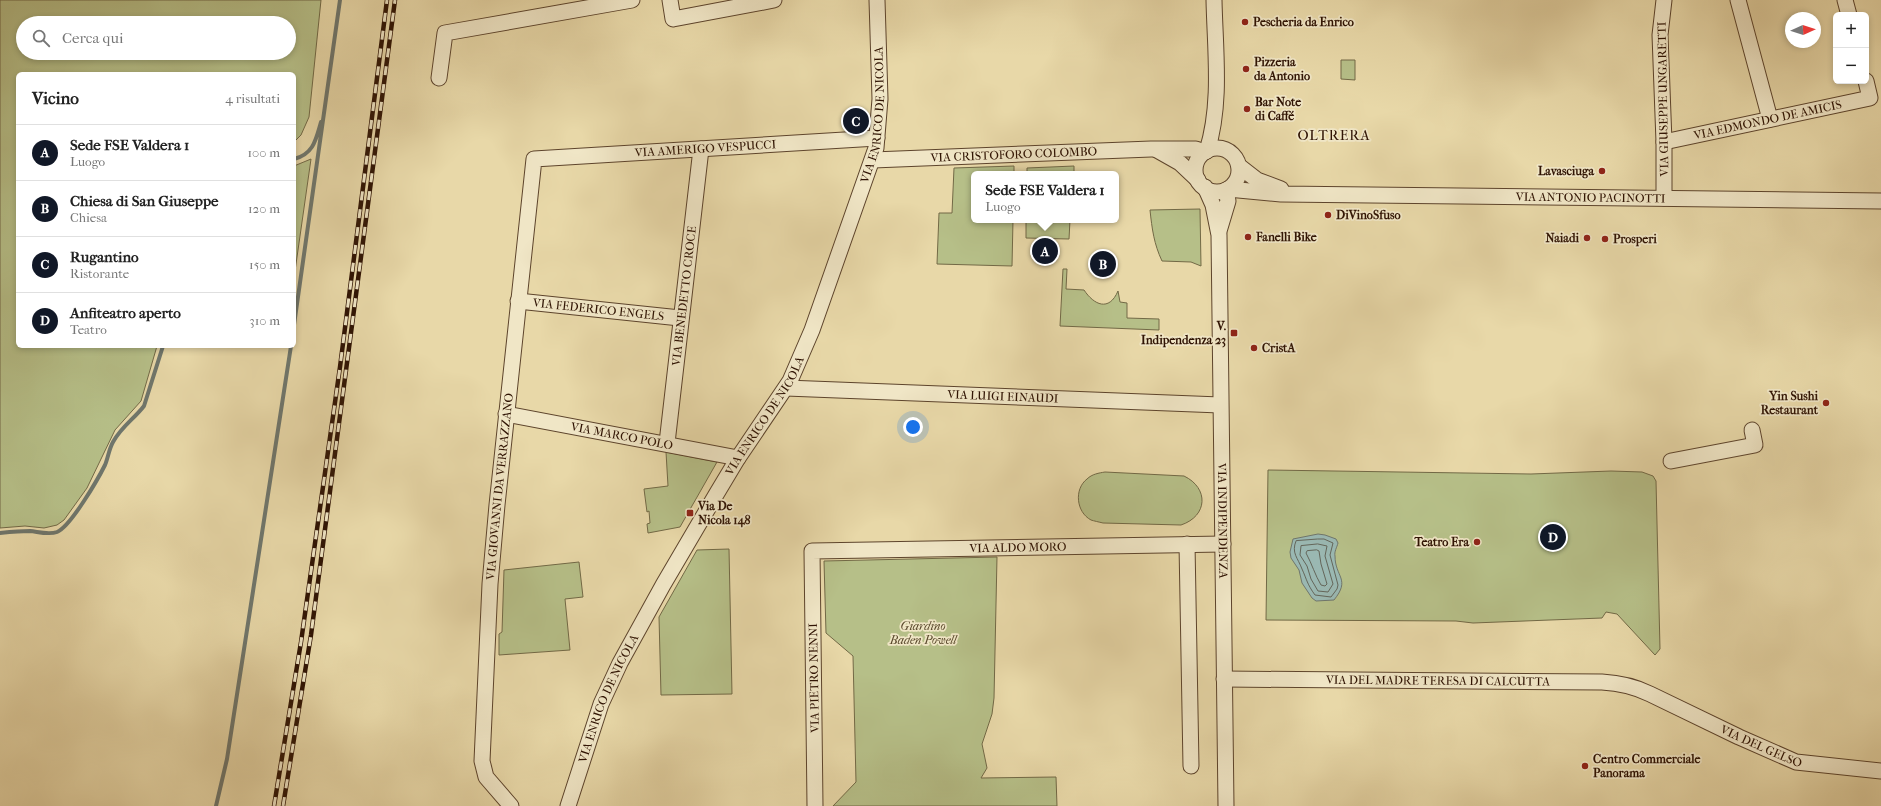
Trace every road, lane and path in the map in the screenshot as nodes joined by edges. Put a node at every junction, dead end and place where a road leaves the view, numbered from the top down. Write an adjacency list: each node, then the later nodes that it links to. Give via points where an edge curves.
1 (632, 0): 10 (street, via 445,33)
2 (670, 0): 3 (street, via 673,19)
3 (774, 0)
4 (877, 0): 14 (street, VIA ENRICO DE NICOLA, via 880,99)
5 (1214, 0): 12 (street)
6 (1664, 0): 15 (street, VIA GIUSEPPE UNGARETTI, via 1660,34)
7 (1738, 0): 13 (street)
8 (1845, 0): 9 (street)
9 (1848, 12)
10 (439, 78)
11 (1867, 84): 13 (street, VIA EDMONDO DE AMICIS, via 1870,98)
12 (1216, 93): 18 (street); 19 (street, via 1213,123)
13 (1770, 119): 15 (street, VIA EDMONDO DE AMICIS)
14 (877, 138): 16 (street, VIA AMERIGO VESPUCCI); 21 (street, VIA ENRICO DE NICOLA)
15 (1664, 142): 26 (street, VIA GIUSEPPE UNGARETTI)
16 (701, 149): 20 (street, VIA AMERIGO VESPUCCI); 30 (street, VIA BENEDETTO CROCE)
17 (1156, 149): 19 (street, VIA CRISTOFORO COLOMBO, via 1196,149); 21 (street, VIA CRISTOFORO COLOMBO); 23 (street, via 1180,163)
18 (1225, 150): 19 (street, via 1217,148); 22 (street, via 1234,155)
19 (1206, 152): 23 (street, via 1197,164 1196,171)
20 (534, 159): 29 (street, VIA GIOVANNI DA VERRAZZANO)
21 (873, 160): 31 (street, VIA ENRICO DE NICOLA, via 812,330)
22 (1239, 166): 24 (street, via 1237,179); 25 (street, VIA ANTONIO PACINOTTI, via 1264,183)
23 (1201, 184): 24 (street, via 1216,192); 28 (street, VIA INDIPENDENZA, via 1213,205)
24 (1227, 189): 25 (street, VIA ANTONIO PACINOTTI); 28 (street, VIA INDIPENDENZA, via 1228,201)
25 (1300, 193): 26 (street, VIA ANTONIO PACINOTTI)
26 (1664, 198): 27 (street, VIA ANTONIO PACINOTTI)
27 (1881, 201)
28 (1219, 233): 32 (street, VIA INDIPENDENZA)
29 (518, 301): 30 (street, VIA FEDERICO ENGELS); 33 (street, VIA GIOVANNI DA VERRAZZANO)
30 (680, 318): 35 (street, VIA BENEDETTO CROCE)
31 (786, 388): 32 (street, VIA LUIGI EINAUDI); 36 (street, VIA ENRICO DE NICOLA)
32 (1220, 405): 39 (street, VIA INDIPENDENZA)
33 (506, 414): 35 (street, VIA MARCO POLO); 45 (street, VIA GIOVANNI DA VERRAZZANO, via 490,584 482,761 486,777)
34 (1752, 430): 37 (street, via 1755,445)
35 (667, 444): 36 (street, VIA MARCO POLO)
36 (738, 458): 46 (street, VIA ENRICO DE NICOLA, via 663,585 615,673 601,704)
37 (1671, 461)
38 (1187, 544): 39 (street, VIA ALDO MORO); 40 (street, VIA ALDO MORO); 43 (street)
39 (1223, 544): 41 (street, VIA INDIPENDENZA)
40 (812, 551): 47 (street, VIA PIETRO NENNI)
41 (1224, 679): 42 (street, VIA DEL MADRE TERESA DI CALCUTTA, via 1602,682 1628,685); 48 (street, VIA INDIPENDENZA)
42 (1650, 694): 44 (street, VIA DEL GELSO, via 1796,762)
43 (1191, 766)
44 (1881, 771)
45 (511, 806)
46 (568, 806)
47 (815, 806)
48 (1226, 806)

